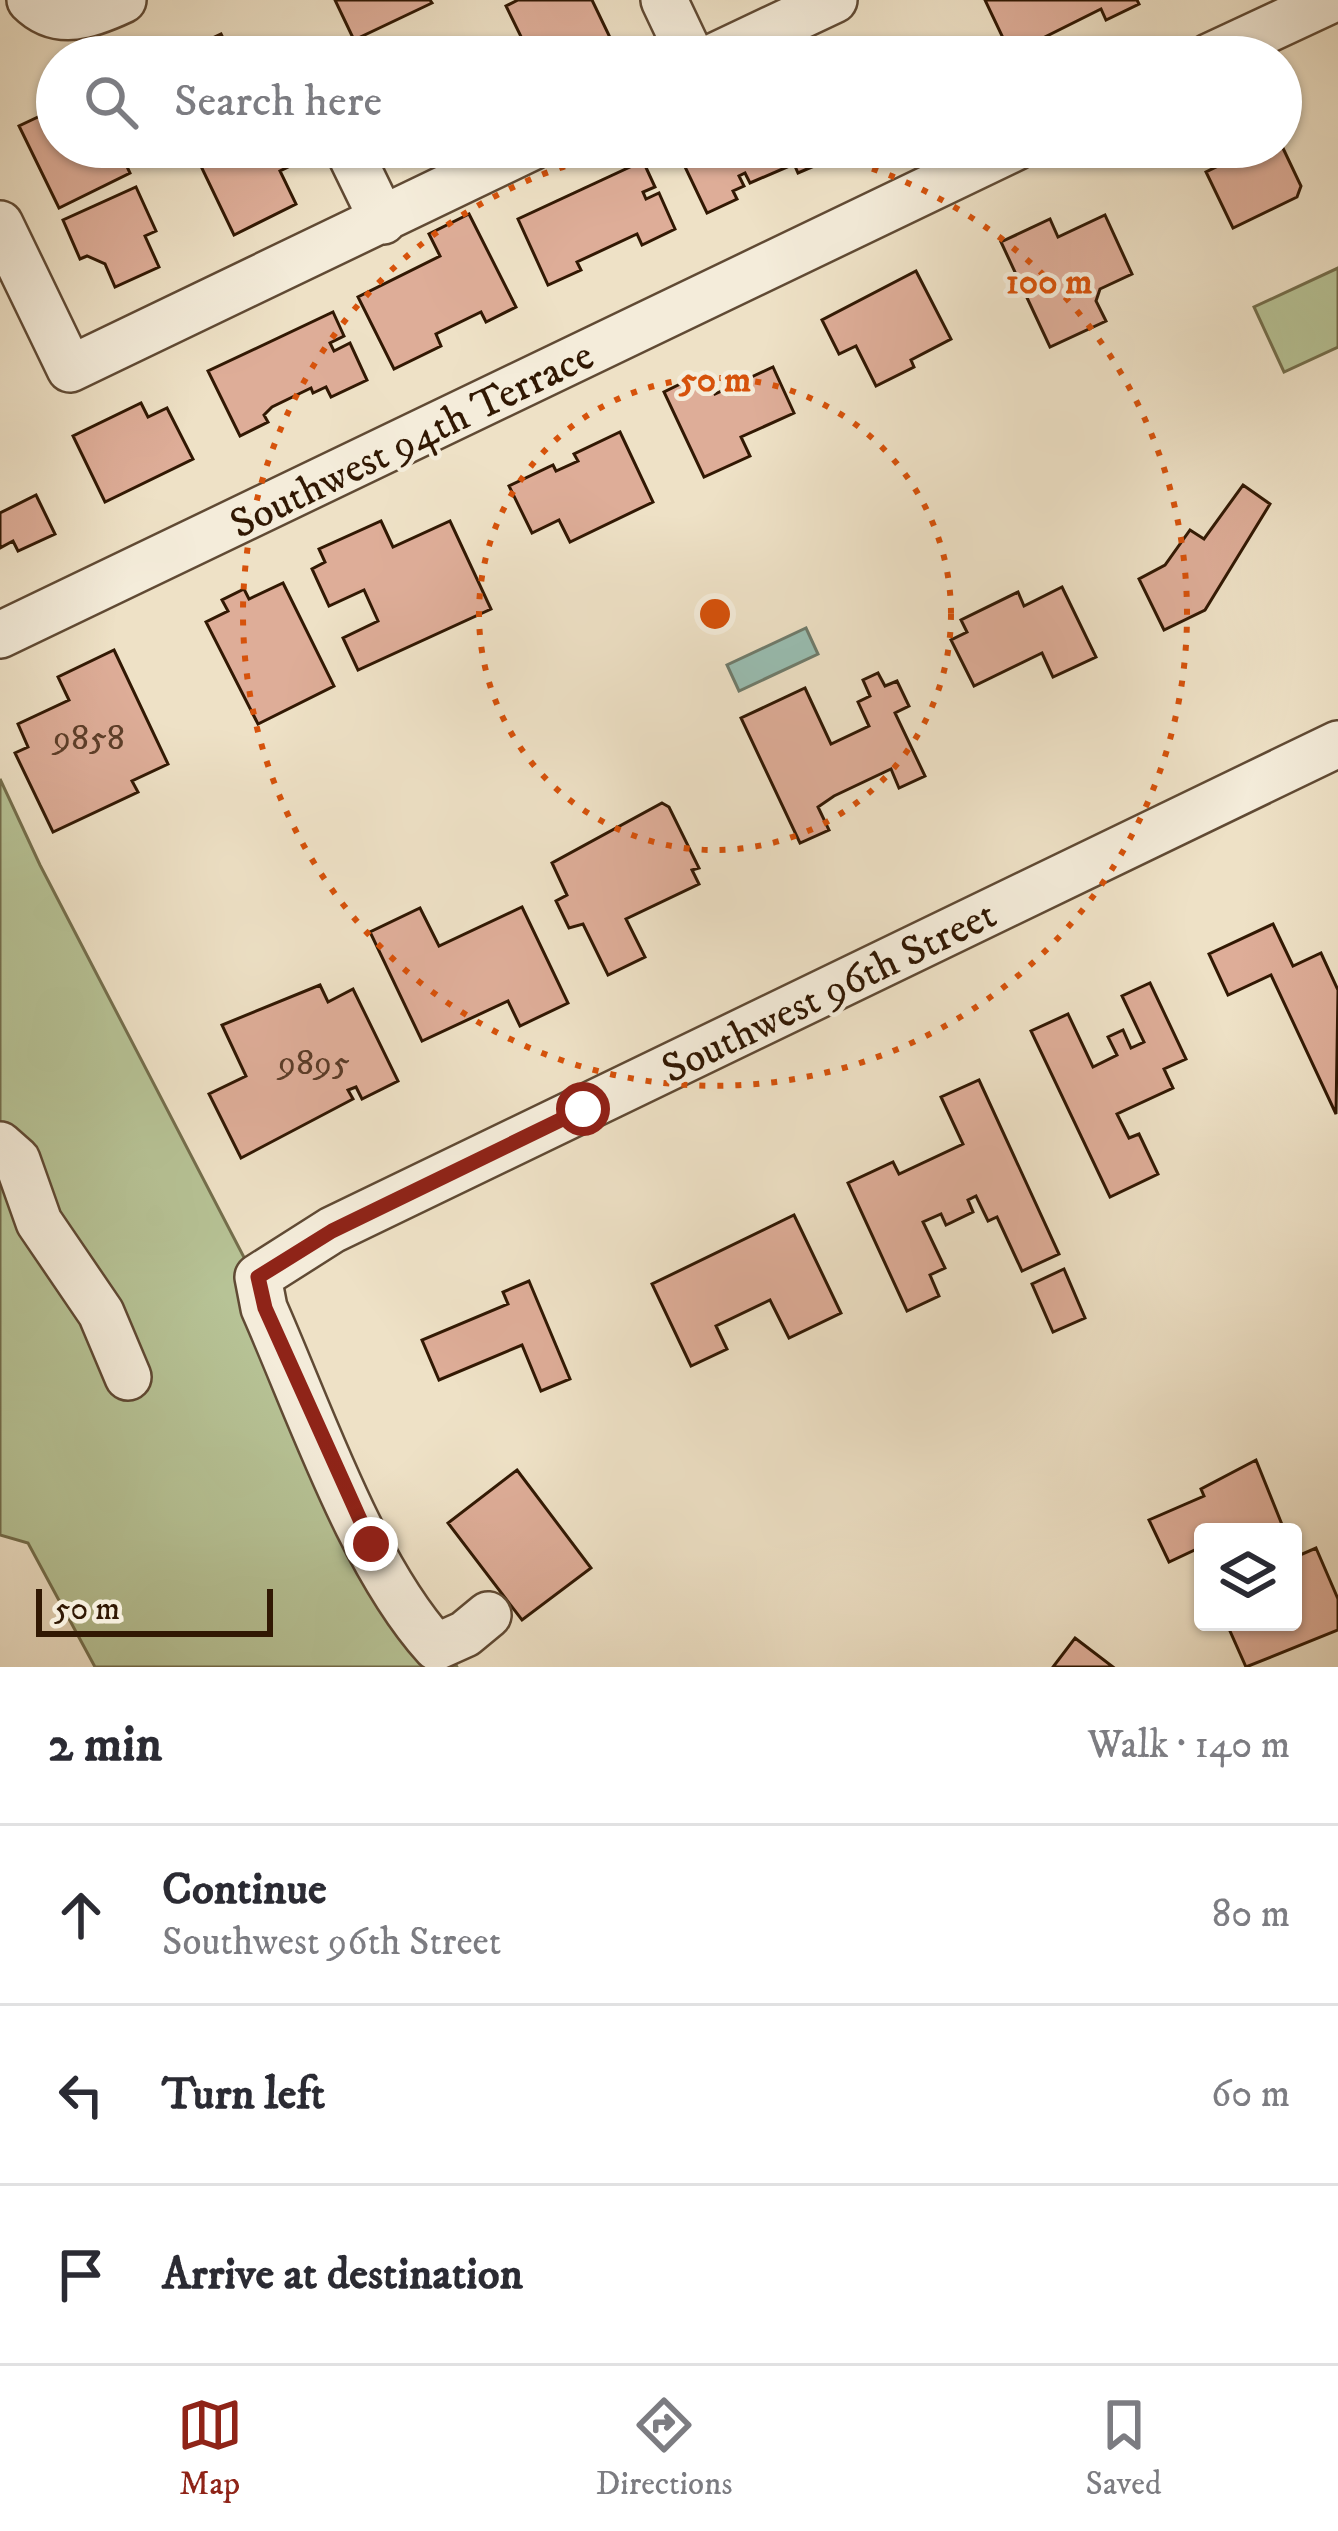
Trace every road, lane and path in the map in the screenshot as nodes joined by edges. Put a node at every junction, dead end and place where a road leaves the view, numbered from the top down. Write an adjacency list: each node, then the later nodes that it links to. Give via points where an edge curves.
1 (123, 0): 5 (street, via 82,16)
2 (664, 0): 6 (street)
3 (834, 0): 7 (street)
4 (1331, 0): 8 (street)
5 (36, 5)
6 (682, 36)
7 (758, 36)
8 (1254, 36)
9 (357, 168): 12 (street)
10 (490, 168): 12 (street)
11 (972, 168): 14 (street, Southwest 94th Terrace)
12 (383, 221): 13 (street, via 70,369)
13 (0, 224)
14 (0, 635)
15 (1338, 745): 18 (street, Southwest 96th Street, via 332,1231 258,1277 355,1514 417,1627 436,1647)
16 (0, 1145): 17 (street, via 16,1160 39,1222 101,1313)
17 (128, 1377)
18 (488, 1615)

